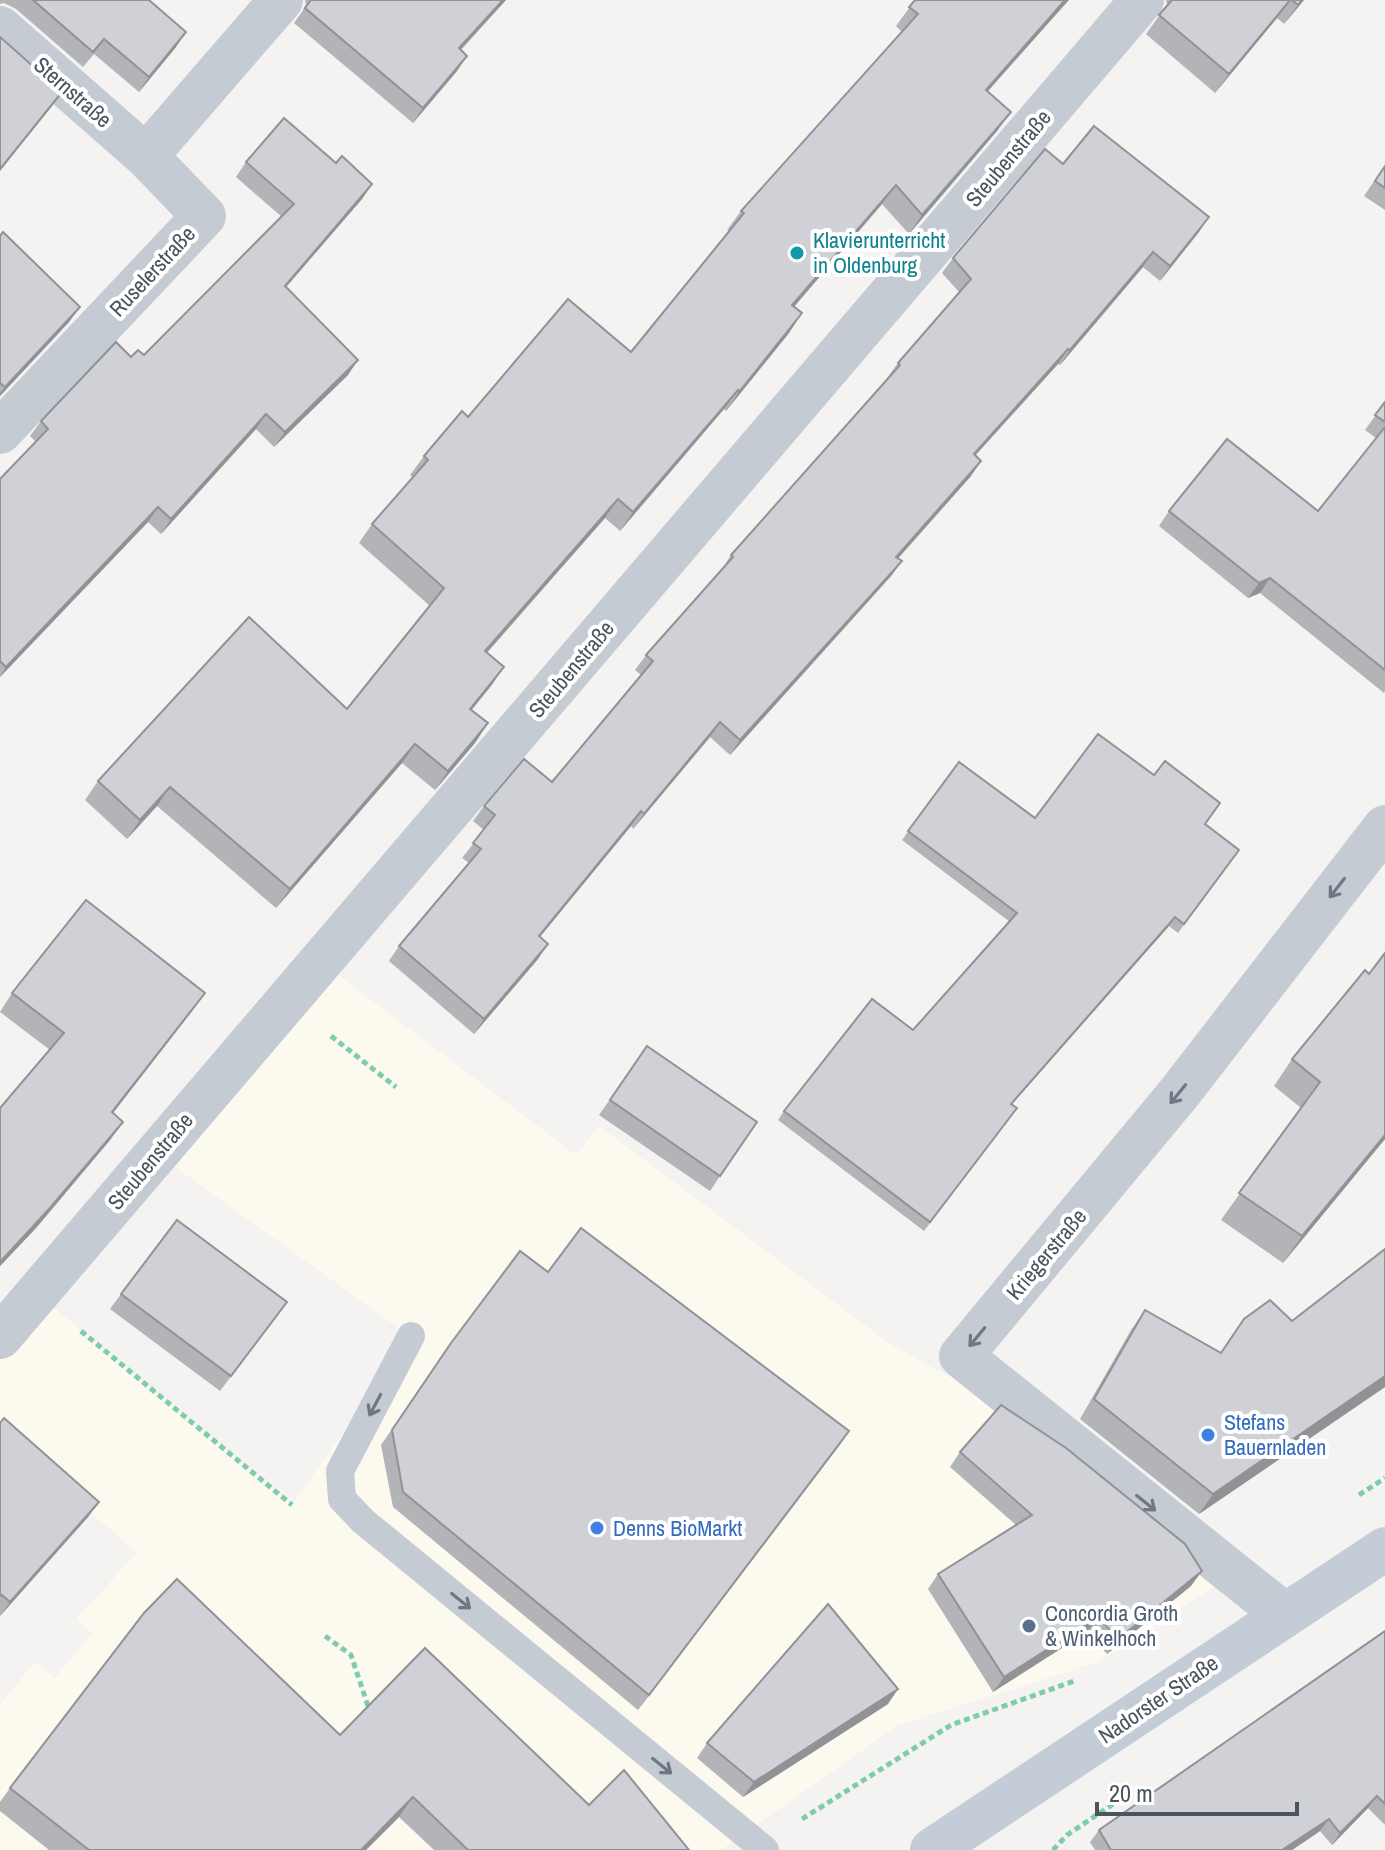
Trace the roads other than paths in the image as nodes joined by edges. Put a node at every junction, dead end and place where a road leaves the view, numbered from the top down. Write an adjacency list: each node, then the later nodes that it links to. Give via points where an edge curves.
1 (281, 0): 4 (street)
2 (1142, 0): 8 (street, Steubenstraße)
3 (0, 28): 4 (street, Sternstraße)
4 (146, 156): 5 (street, Ruselerstraße, via 204,216)
5 (0, 432)
6 (1385, 827): 10 (street, Kriegerstraße, one-way to 10, via 1180,1092 961,1356)
7 (411, 1336): 11 (lane, one-way to 11, via 340,1471 342,1499)
8 (0, 1337)
9 (1385, 1549): 10 (street, Nadorster Straße)
10 (1285, 1615): 12 (street, Nadorster Straße)
11 (762, 1848)
12 (932, 1850)

